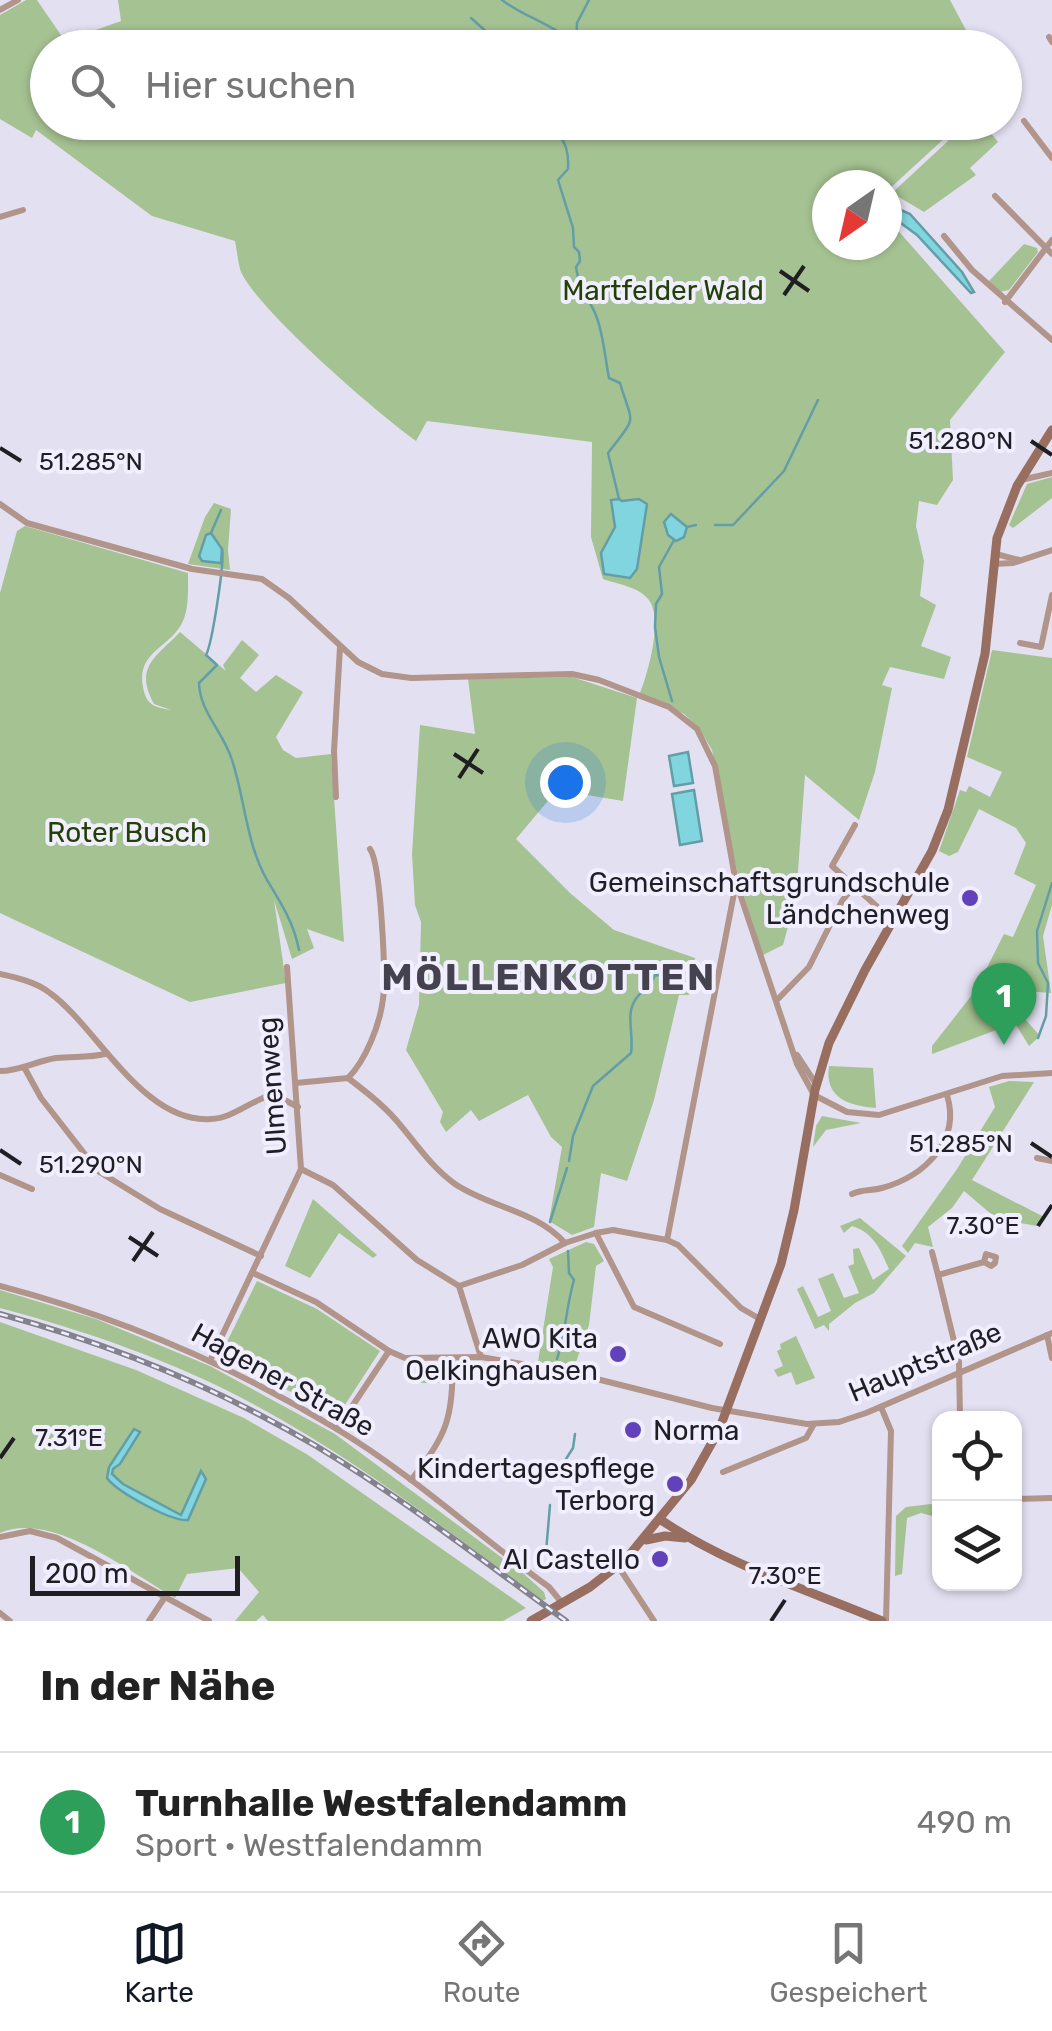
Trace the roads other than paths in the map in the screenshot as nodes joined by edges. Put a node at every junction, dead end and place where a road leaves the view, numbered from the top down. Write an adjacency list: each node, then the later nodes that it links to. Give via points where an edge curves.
1 (18, 0): 2 (street)
2 (0, 10)
3 (1024, 121): 4 (street)
4 (1052, 158)
5 (995, 196): 10 (street)
6 (23, 210): 7 (street)
7 (0, 216)
8 (944, 236): 11 (street)
9 (1052, 240): 10 (street)
10 (1048, 252): 11 (street)
11 (1005, 302): 12 (street)
12 (1052, 340)
13 (1052, 430): 15 (main road)
14 (1052, 474): 15 (street)
15 (1021, 480): 18 (main road)
16 (0, 504): 22 (street, via 27,523 262,580)
17 (1052, 550): 18 (street, via 1013,563)
18 (993, 559): 28 (main road, via 985,654 951,800 932,852)
19 (1052, 595): 20 (street)
20 (1049, 622): 21 (street, via 1041,647)
21 (1020, 642)
22 (340, 646): 23 (street); 26 (street, via 382,674 572,674 669,708 708,746)
23 (336, 798)
24 (854, 825): 27 (street, via 832,866)
25 (370, 849): 38 (street, via 383,998)
26 (736, 884): 31 (street); 50 (street)
27 (853, 887): 28 (street); 31 (street, via 810,967)
28 (893, 921): 33 (main road)
29 (287, 967): 40 (street, Ulmenweg)
30 (0, 974): 32 (street, via 54,995)
31 (778, 999): 33 (street)
32 (105, 1054): 34 (street); 42 (street, via 142,1089 190,1118 231,1115 268,1096)
33 (810, 1058): 37 (street); 39 (main road); 39 (street)
34 (24, 1067): 35 (street); 53 (street, via 40,1098 98,1170 160,1209)
35 (0, 1071)
36 (1052, 1073): 41 (street, via 1002,1076)
37 (803, 1074): 39 (street); 39 (street)
38 (348, 1078): 40 (street); 51 (street, via 454,1183 523,1212)
39 (815, 1082): 41 (street, via 836,1108 865,1115); 59 (main road, via 789,1230)
40 (296, 1084): 42 (street, Ulmenweg)
41 (946, 1095): 48 (street, via 952,1119 934,1159 908,1177)
42 (299, 1107): 45 (street, Ulmenweg)
43 (1037, 1158): 44 (street)
44 (1052, 1162)
45 (301, 1169): 53 (street, Ulmenweg); 58 (street, via 333,1186 418,1260)
46 (0, 1175): 47 (street)
47 (32, 1189)
48 (852, 1194)
49 (596, 1233): 50 (street); 51 (street); 61 (street, via 634,1306)
50 (667, 1240): 59 (street)
51 (565, 1243): 58 (street)
52 (932, 1252): 56 (street)
53 (261, 1256): 55 (street, Ulmenweg)
54 (984, 1262): 56 (street)
55 (253, 1272): 62 (street, via 316,1302); 66 (street, Ulmenweg)
56 (938, 1275): 67 (street)
57 (0, 1286): 66 (street, Hagener Straße, via 118,1323)
58 (459, 1286): 64 (street)
59 (760, 1319): 69 (main road)
60 (1049, 1334): 65 (street); 67 (street, Hauptstraße)
61 (720, 1344)
62 (389, 1352): 63 (street, Hauptstraße); 72 (street)
63 (453, 1358): 64 (street, Hauptstraße); 74 (street, via 446,1429)
64 (482, 1358): 69 (street, Hauptstraße)
65 (1052, 1358)
66 (210, 1362): 72 (street, Hagener Straße)
67 (960, 1372): 68 (street, Hauptstraße); 70 (street)
68 (881, 1407): 71 (street, Hauptstraße); 90 (street, via 890,1430)
69 (727, 1410): 71 (street, Hauptstraße); 77 (main road, via 694,1476)
70 (960, 1411)
71 (814, 1424): 73 (street, Hauptstraße, via 806,1438)
72 (337, 1429): 74 (street, Hagener Straße)
73 (723, 1472)
74 (411, 1481): 83 (street, Hagener Straße, via 549,1586)
75 (1052, 1498): 76 (street)
76 (1022, 1499)
77 (661, 1520): 79 (main road); 80 (main road)
78 (0, 1537): 82 (street, via 30,1531 57,1538)
79 (688, 1538): 80 (main road); 90 (main road)
80 (643, 1541): 81 (main road)
81 (618, 1566): 83 (main road); 89 (street)
82 (165, 1597): 87 (street); 88 (street)
83 (558, 1605): 85 (main road)
84 (0, 1613): 86 (street)
85 (532, 1620)
86 (10, 1621)
87 (148, 1621)
88 (208, 1621)
89 (654, 1621)
90 (884, 1621)

